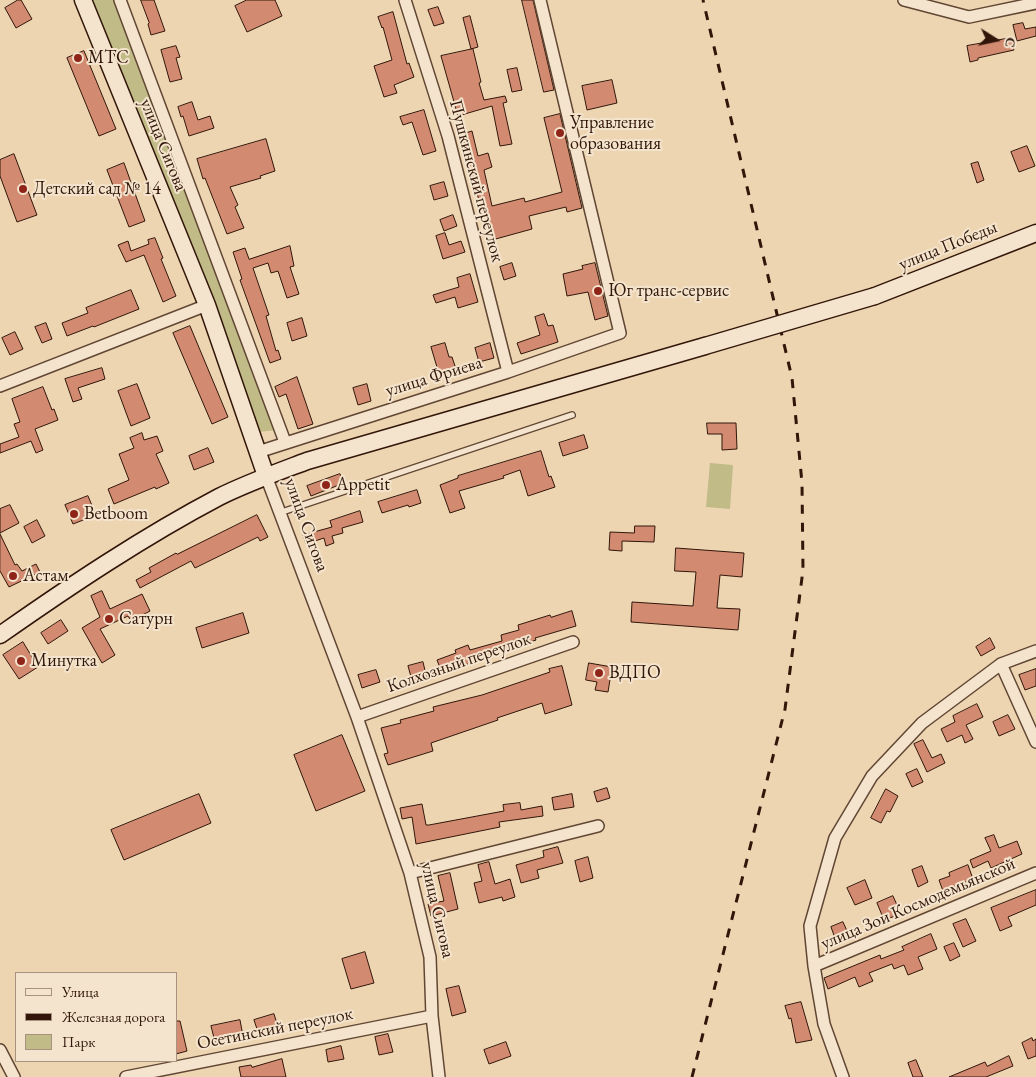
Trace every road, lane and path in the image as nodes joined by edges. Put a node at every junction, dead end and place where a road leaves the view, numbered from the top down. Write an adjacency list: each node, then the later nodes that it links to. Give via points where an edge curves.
1 (83, 0): 8 (main road, улица Сигова)
2 (120, 0): 12 (street, улица Сигова)
3 (405, 0): 9 (street, Пушкинский переулок, via 448,136)
4 (540, 0): 9 (street, улица Фриева, via 620,333)
5 (904, 0): 6 (street, via 969,17)
6 (1036, 3)
7 (1036, 232): 14 (main road, улица Победы, bridge, via 875,296 307,460)
8 (207, 305): 10 (street); 13 (main road, улица Сигова)
9 (508, 372): 12 (street, улица Фриева)
10 (0, 386)
11 (572, 415): 15 (lane)
12 (284, 442): 13 (street, улица Фриева)
13 (258, 452): 14 (main road, улица Сигова)
14 (266, 476): 15 (street, улица Сигова); 16 (main road, улица Победы, via 220,497 152,536)
15 (280, 513): 20 (street, улица Сигова)
16 (0, 635)
17 (573, 642): 20 (street, Колхозный переулок)
18 (1036, 651): 19 (street)
19 (1001, 664): 21 (street); 25 (street, via 922,723 872,776 835,838 810,926)
20 (357, 717): 23 (street, улица Сигова)
21 (1036, 742)
22 (598, 826): 23 (street)
23 (410, 872): 26 (street, улица Сигова, via 430,957)
24 (1036, 873): 25 (street, улица Зои Космодемьянской)
25 (814, 966): 31 (street, via 824,1024)
26 (432, 1016): 29 (street, Осетинский переулок); 30 (street, улица Сигова)
27 (0, 1050): 28 (street)
28 (14, 1077)
29 (126, 1077)
30 (439, 1077)
31 (843, 1077)

